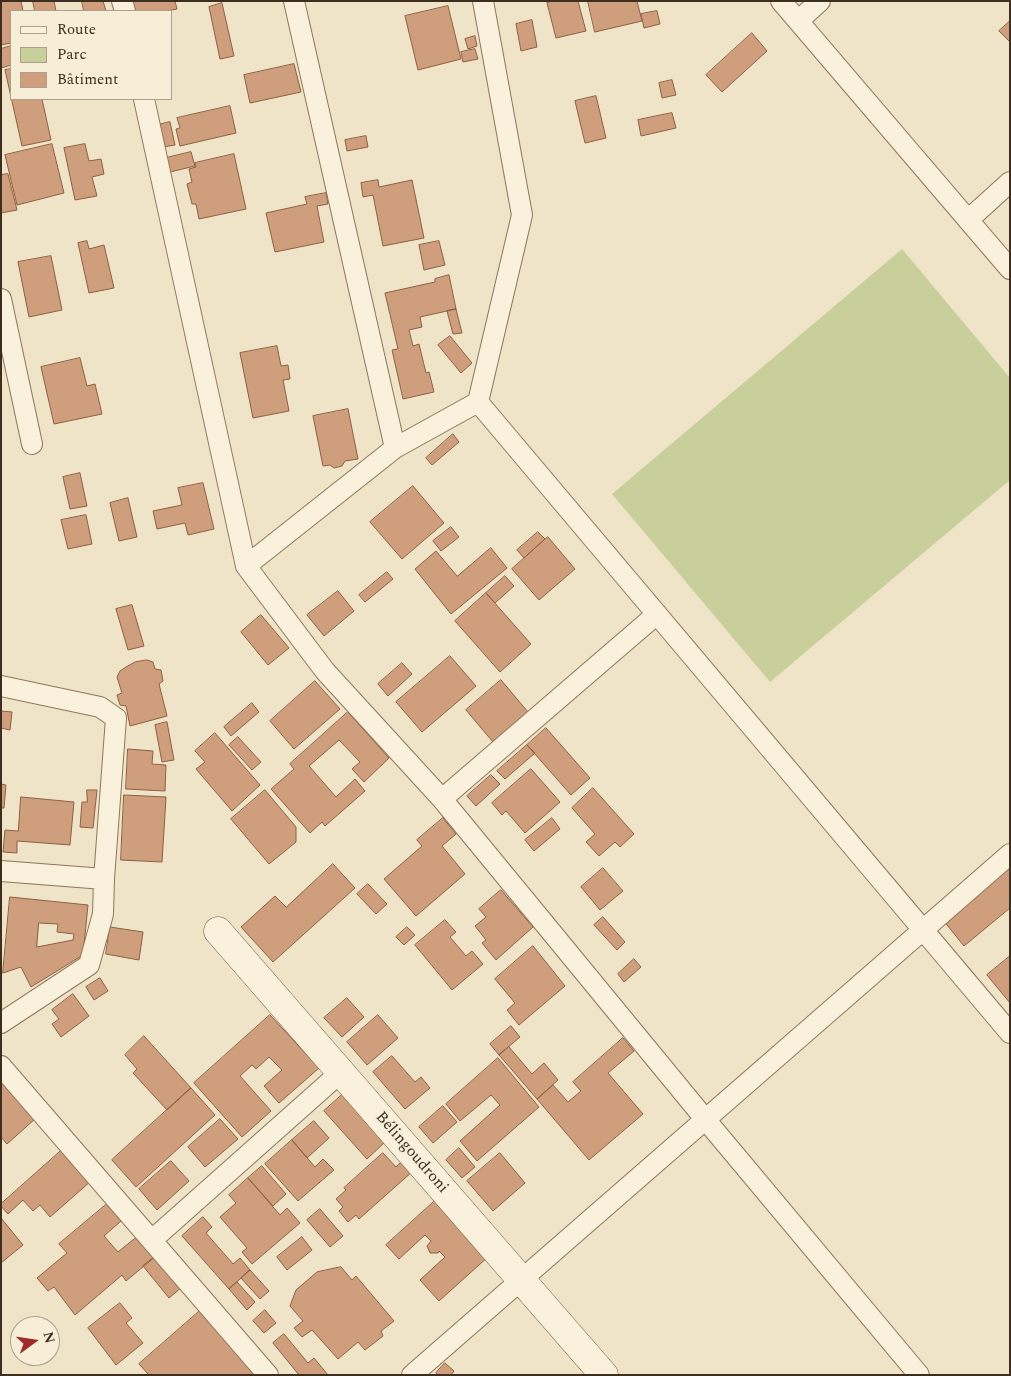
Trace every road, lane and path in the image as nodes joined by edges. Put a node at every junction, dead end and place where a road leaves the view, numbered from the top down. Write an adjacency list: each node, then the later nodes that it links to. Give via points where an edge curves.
1 (294, 1): 13 (street)
2 (483, 1): 11 (street, via 522,215)
3 (781, 1): 5 (street)
4 (820, 1): 5 (street)
5 (798, 21): 8 (street)
6 (144, 100): 14 (street)
7 (1010, 182): 8 (street)
8 (968, 220): 9 (street)
9 (1010, 269)
10 (1, 299): 12 (street)
11 (478, 402): 13 (street); 15 (street)
12 (32, 444)
13 (395, 448): 14 (street)
14 (246, 566): 17 (street, via 325,671)
15 (657, 614): 17 (street); 22 (street)
16 (1, 686): 20 (street, via 100,707 116,718)
17 (442, 798): 27 (street)
18 (1010, 854): 22 (street)
19 (1, 871): 20 (street)
20 (104, 880): 23 (street, via 103,914 89,965)
21 (218, 930): 26 (street, Bélingoudroni)
22 (923, 930): 24 (street); 27 (street)
23 (1, 1023)
24 (1010, 1033)
25 (1, 1066): 28 (street)
26 (341, 1072): 28 (street); 29 (street, Bélingoudroni)
27 (705, 1120): 29 (street); 33 (street)
28 (152, 1240): 30 (street)
29 (521, 1280): 31 (street); 32 (street, Bélingoudroni)
30 (268, 1375)
31 (412, 1375)
32 (604, 1375)
33 (919, 1375)

